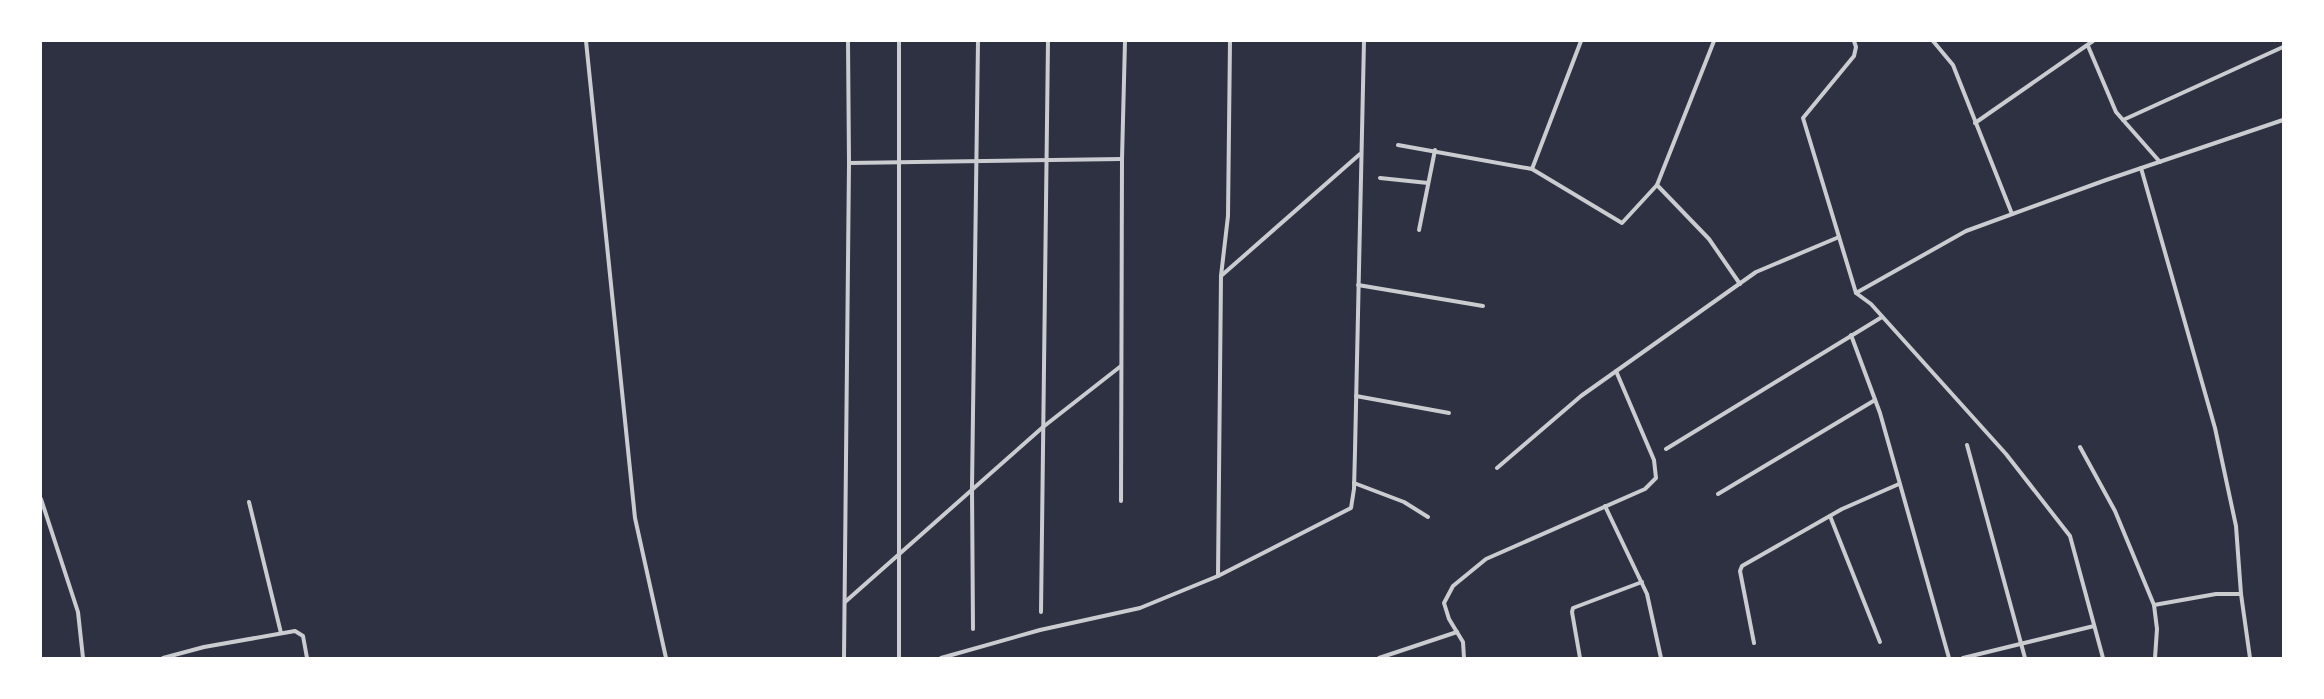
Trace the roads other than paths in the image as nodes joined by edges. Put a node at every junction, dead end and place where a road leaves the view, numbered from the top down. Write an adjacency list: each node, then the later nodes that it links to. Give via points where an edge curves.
1 (586, 41): 80 (street, via 636,518)
2 (848, 41): 26 (street)
3 (899, 41): 27 (street)
4 (978, 41): 24 (street)
5 (1048, 41): 23 (street)
6 (1125, 41): 22 (street)
7 (1230, 41): 36 (street, via 1228,216)
8 (1364, 41): 21 (street)
9 (1581, 41): 29 (street)
10 (1714, 41): 32 (street)
11 (1854, 41): 35 (street, via 1854,56 1803,118)
12 (1933, 41): 18 (street, via 1953,65)
13 (2093, 41): 14 (street)
14 (2088, 46): 16 (street, via 2116,112); 18 (street)
15 (2283, 47): 16 (street)
16 (2123, 120): 25 (street)
17 (2283, 120): 25 (street)
18 (1975, 123): 33 (street)
19 (1398, 145): 20 (street)
20 (1435, 150): 29 (street); 31 (street)
21 (1360, 154): 36 (street); 37 (street)
22 (1122, 159): 23 (street); 43 (street)
23 (1046, 160): 24 (street); 48 (street)
24 (977, 161): 27 (street); 55 (street)
25 (2160, 162): 28 (street)
26 (849, 163): 27 (street); 67 (street)
27 (898, 163): 63 (street)
28 (2141, 168): 33 (street); 66 (street, via 2215,428 2236,526)
29 (1532, 169): 32 (street, via 1622,223)
30 (1380, 178): 31 (street)
31 (1428, 183): 34 (street)
32 (1657, 185): 38 (street, via 1709,239)
33 (2012, 214): 39 (street, via 1966,231)
34 (1419, 230)
35 (1839, 237): 38 (street, via 1756,272); 39 (street)
36 (1221, 276): 64 (street)
37 (1358, 284): 40 (street); 45 (street)
38 (1740, 284): 44 (street)
39 (1856, 293): 41 (street, via 1871,304)
40 (1483, 306)
41 (1882, 317): 42 (street); 70 (street, via 2006,454 2070,536)
42 (1851, 336): 46 (street); 51 (street)
43 (1121, 366): 48 (street); 58 (street)
44 (1616, 371): 52 (street, via 1581,396); 60 (street, via 1654,460 1656,478 1645,489)
45 (1356, 396): 47 (street); 53 (street)
46 (1876, 400): 54 (street); 56 (street)
47 (1449, 413)
48 (1043, 427): 55 (street); 69 (street)
49 (1968, 445): 76 (street)
50 (2080, 447): 68 (street, via 2115,511)
51 (1666, 449)
52 (1497, 468)
53 (1354, 483): 62 (street, via 1404,502); 64 (street, via 1350,508)
54 (1899, 484): 61 (street); 88 (street)
55 (972, 488): 63 (street); 71 (street)
56 (1718, 494)
57 (41, 499): 77 (street, via 78,612)
58 (1121, 501)
59 (249, 502): 73 (street)
60 (1605, 506): 65 (street); 72 (street, via 1486,559 1453,586 1444,603)
61 (1830, 516): 74 (street); 75 (street, via 1742,566 1740,571)
62 (1428, 517)
63 (899, 552): 67 (street); 82 (street)
64 (1218, 576): 83 (street, via 1140,608 1040,630)
65 (1642, 582): 86 (street, via 1573,608); 87 (street, via 1648,594)
66 (2241, 594): 68 (street, via 2216,594); 93 (street)
67 (845, 602): 81 (street)
68 (2154, 605): 92 (street, via 2157,629)
69 (1041, 612)
70 (2094, 626): 76 (street); 91 (street)
71 (973, 629)
72 (1457, 632): 84 (street); 85 (street, via 1463,642)
73 (281, 634): 78 (street, via 204,647); 79 (street, via 295,631 303,636)
74 (1880, 642)
75 (1754, 643)
76 (2022, 644): 89 (street); 90 (street)
77 (83, 658)
78 (163, 658)
79 (307, 658)
80 (666, 658)
81 (844, 658)
82 (899, 658)
83 (941, 658)
84 (1379, 658)
85 (1464, 658)
86 (1580, 658)
87 (1661, 658)
88 (1949, 658)
89 (1963, 658)
90 (2026, 658)
91 (2103, 658)
92 (2155, 658)
93 (2250, 658)

